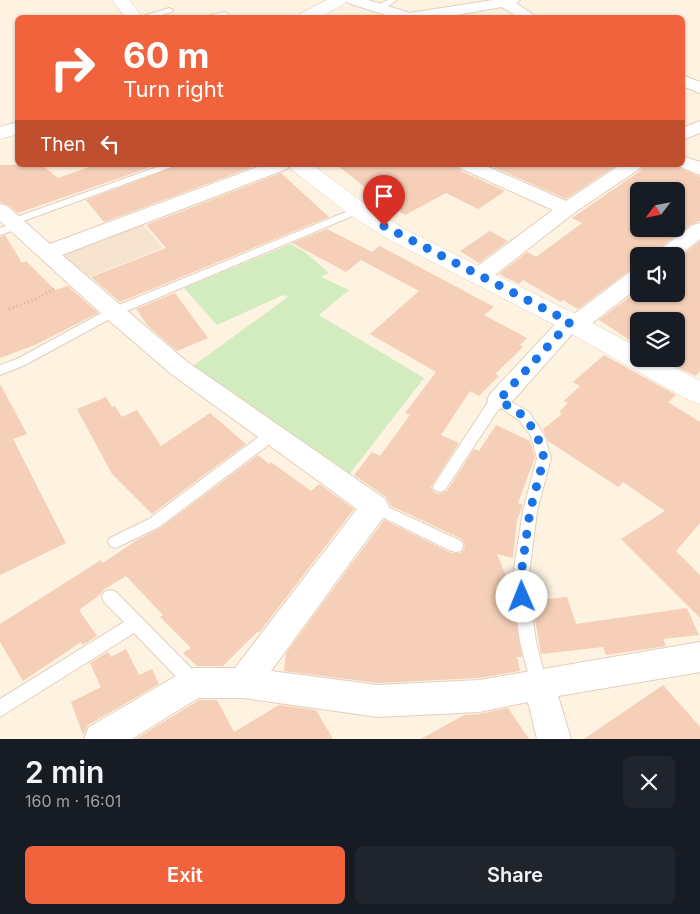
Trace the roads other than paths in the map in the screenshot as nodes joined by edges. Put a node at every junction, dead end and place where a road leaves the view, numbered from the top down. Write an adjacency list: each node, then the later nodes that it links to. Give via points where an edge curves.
1 (120, 0): 8 (street)
2 (339, 0): 10 (street)
3 (354, 0): 6 (street)
4 (393, 0): 6 (lane)
5 (509, 1): 12 (street); 13 (street)
6 (378, 8): 11 (street)
7 (169, 10): 9 (lane)
8 (132, 15)
9 (151, 15)
10 (312, 15)
11 (404, 15)
12 (424, 15)
13 (527, 15)
14 (685, 81): 15 (street)
15 (700, 88)
16 (700, 126): 19 (street)
17 (15, 129): 18 (street)
18 (0, 133)
19 (685, 134)
20 (685, 162): 26 (street)
21 (166, 167): 29 (lane)
22 (275, 167): 32 (street)
23 (303, 167): 28 (street)
24 (473, 167): 27 (street)
25 (629, 167): 27 (street)
26 (700, 169)
27 (567, 209): 33 (street)
28 (358, 210): 33 (street, via 398,235); 35 (lane)
29 (7, 222): 32 (street)
30 (700, 229): 31 (street)
31 (677, 247)
32 (47, 253): 35 (street)
33 (478, 276): 36 (street)
34 (630, 283): 36 (street)
35 (113, 312): 37 (lane); 40 (street, via 178,366)
36 (573, 324): 38 (street); 39 (street)
37 (0, 370)
38 (700, 394)
39 (499, 400): 41 (lane); 50 (lane, via 524,416 537,435 544,458 530,511 520,582 528,642)
40 (274, 433): 42 (street); 43 (lane, via 154,523)
41 (440, 486)
42 (375, 507): 44 (lane); 49 (street)
43 (115, 542)
44 (456, 546)
45 (110, 596): 46 (lane)
46 (136, 623): 48 (lane); 51 (lane)
47 (700, 657): 50 (street)
48 (194, 683): 49 (street); 52 (street)
49 (243, 683): 50 (street, via 378,701 479,696)
50 (539, 684): 53 (street)
51 (0, 709)
52 (101, 739)
53 (554, 739)

